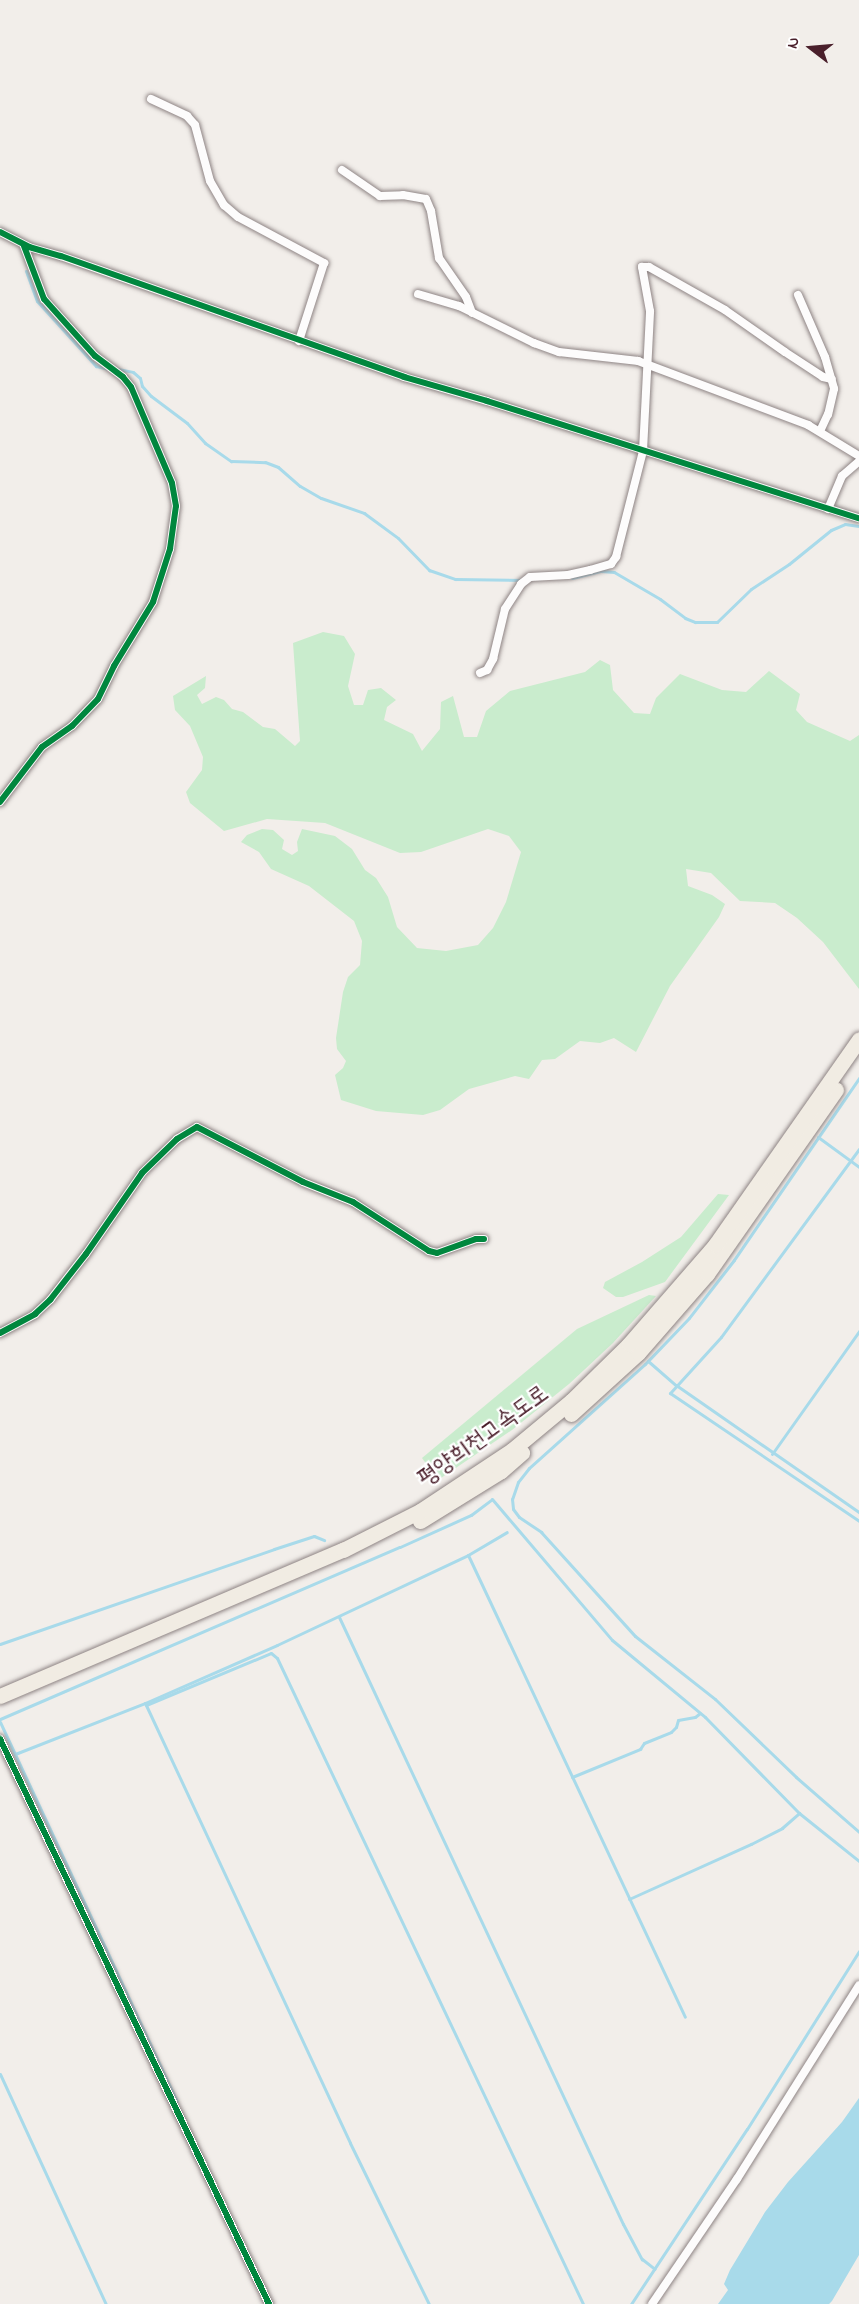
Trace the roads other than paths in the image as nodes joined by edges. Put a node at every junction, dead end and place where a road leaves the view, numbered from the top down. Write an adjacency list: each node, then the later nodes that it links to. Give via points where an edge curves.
1 (151, 99): 8 (street, via 195,125 210,181 224,205 238,217 324,263)
2 (342, 170): 7 (street, via 380,196 426,199 439,258 466,297)
3 (0, 232): 4 (street)
4 (24, 246): 8 (street); 18 (street, via 44,299 95,356 131,387 172,483 176,506 170,549 153,602 98,699 72,726 42,747)
5 (418, 294): 7 (street)
6 (798, 295): 10 (street)
7 (472, 313): 9 (street, via 559,352 629,359)
8 (299, 341): 12 (street)
9 (648, 366): 10 (street, via 650,311 642,267 649,267 725,310 822,377); 11 (street); 12 (street)
10 (832, 379): 11 (street, via 833,397)
11 (820, 431): 13 (street)
12 (643, 451): 15 (street); 17 (street, via 616,558 611,564 568,575 525,580 505,609 493,660)
13 (859, 456)
14 (859, 461): 15 (street, via 842,476)
15 (828, 509): 16 (street)
16 (859, 518)
17 (480, 673)
18 (0, 802)
19 (859, 1039): 23 (highway, 평양희천고속도로, via 715,1245 629,1344 571,1401 512,1450 420,1511 343,1550)
20 (859, 1056): 24 (highway, 평양희천고속도로, via 700,1282 638,1353 578,1409 501,1471 434,1515 374,1544)
21 (484, 1239): 22 (street, via 437,1253 429,1251 369,1210 303,1182 196,1127 177,1139 142,1173 50,1300 35,1314)
22 (0, 1333)
23 (0, 1696)
24 (0, 1707)
25 (0, 1739): 27 (street)
26 (859, 1985): 28 (street, via 737,2179)
27 (268, 2304)
28 (652, 2304)

